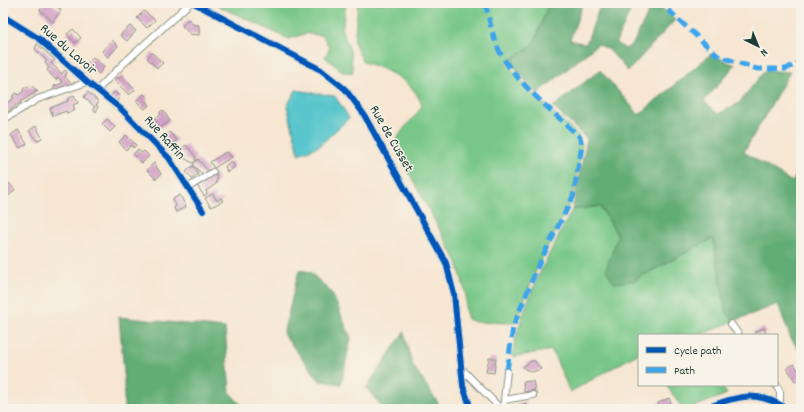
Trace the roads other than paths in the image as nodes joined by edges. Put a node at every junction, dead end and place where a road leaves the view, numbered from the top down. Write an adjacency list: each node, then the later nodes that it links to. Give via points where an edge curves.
1 (190, 3): 5 (street)
2 (194, 3): 12 (street, Rue de Cusset, via 321,70 345,89 354,100 374,130 446,263 454,294)
3 (3, 16): 4 (street, Rue du Lavoir, via 38,38)
4 (87, 82): 5 (street, Rue du Lavoir); 6 (street, via 38,99)
5 (97, 90): 8 (street, Rue Raffin, via 121,109 169,158)
6 (3, 120)
7 (213, 172): 8 (street)
8 (189, 187): 9 (street, Rue Raffin)
9 (203, 211)
10 (731, 324): 11 (street)
11 (738, 334)
12 (461, 368): 18 (street, Rue de Cusset); 19 (street)
13 (507, 371): 16 (street)
14 (777, 386): 17 (street, via 780,392)
15 (533, 395): 16 (street)
16 (504, 400): 19 (street)
17 (780, 404): 20 (street, via 750,396 737,397); 21 (street)
18 (470, 409)
19 (502, 409)
20 (703, 409)
21 (787, 409)

